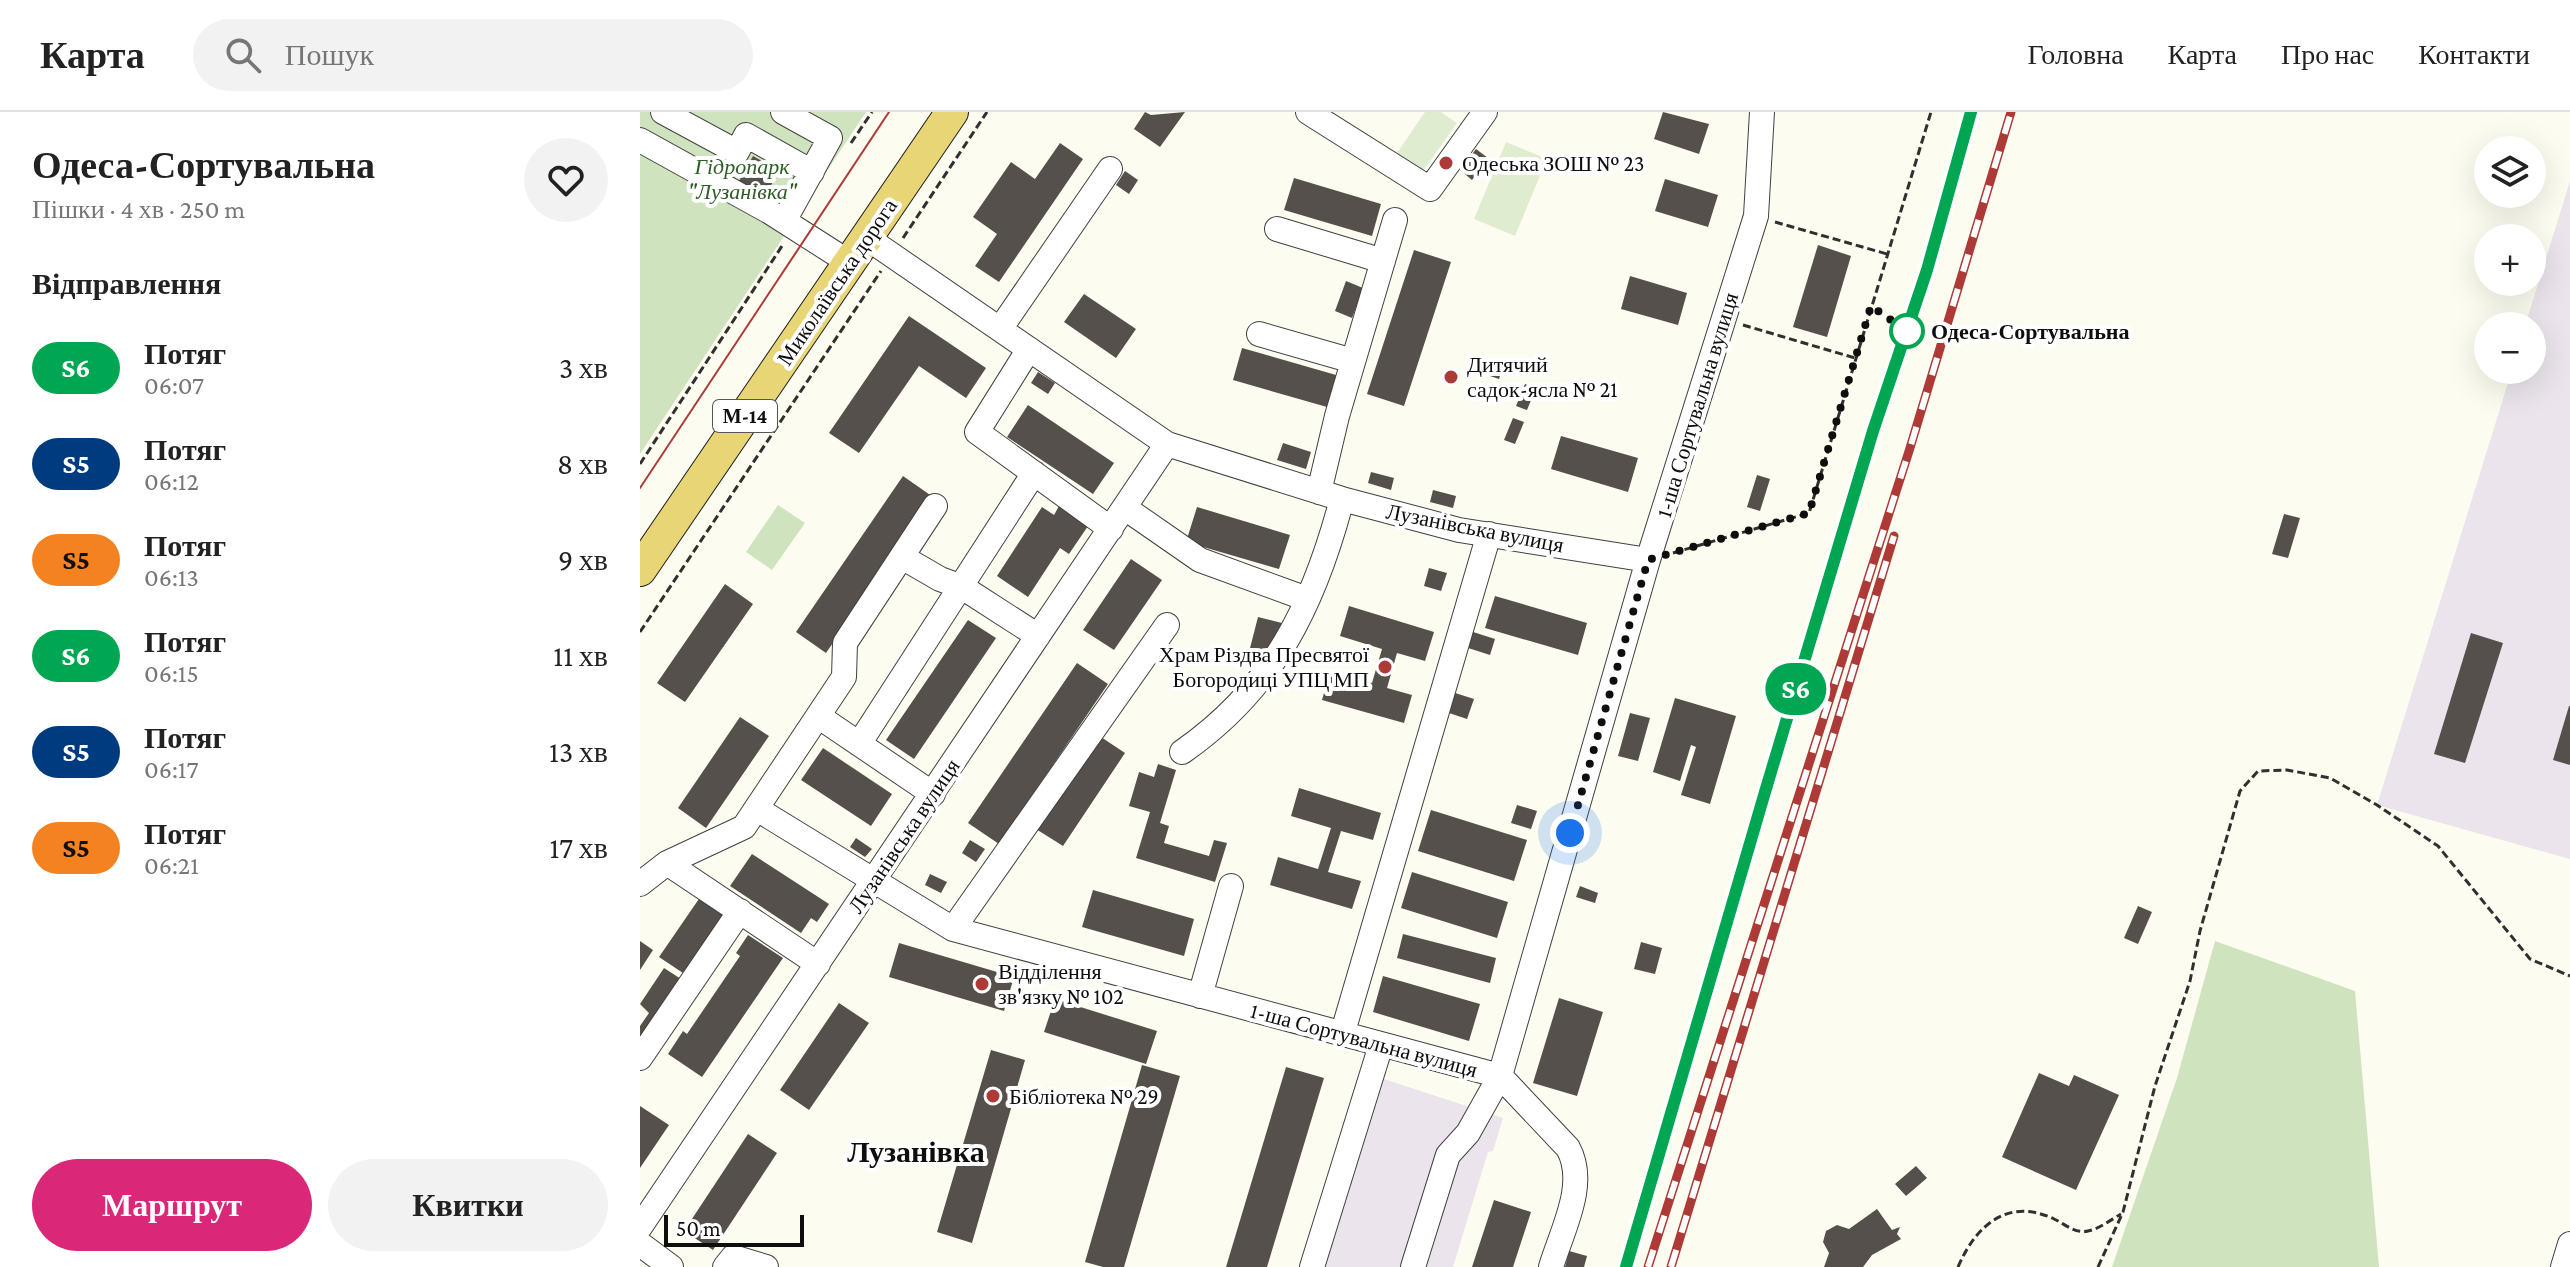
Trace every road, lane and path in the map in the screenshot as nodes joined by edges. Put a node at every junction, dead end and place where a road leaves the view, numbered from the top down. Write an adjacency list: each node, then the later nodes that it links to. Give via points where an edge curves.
1 (663, 112): 13 (street, via 737,152 746,135)
2 (783, 112): 13 (street, via 830,138)
3 (872, 112): 11 (path)
4 (952, 112): 18 (main road, Миколаївська дорога / М-14)
5 (987, 112): 18 (path)
6 (1308, 112): 7 (street, via 1430,189)
7 (1485, 112)
8 (1762, 112): 14 (street, 1-ша Сортувальна вулиця)
9 (1931, 112): 19 (path)
10 (640, 140): 16 (street, Лузанівська вулиця)
11 (846, 150)
12 (1110, 169): 22 (street)
13 (812, 172): 16 (street)
14 (1756, 216): 19 (path); 21 (street, 1-ша Сортувальна вулиця)
15 (1395, 220): 20 (street)
16 (789, 224): 18 (street, Лузанівська вулиця); 28 (path)
17 (1277, 229): 20 (street)
18 (869, 252): 22 (street, Лузанівська вулиця); 36 (main road, Миколаївська дорога / М-14); 40 (path)
19 (1887, 254): 25 (path)
20 (1383, 261): 26 (street)
21 (1724, 319): 25 (path); 35 (street, 1-ша Сортувальна вулиця)
22 (1000, 329): 24 (street, Лузанівська вулиця)
23 (1259, 334): 26 (street)
24 (1029, 349): 27 (street, Лузанівська вулиця); 29 (street, via 977,432)
25 (1855, 358): 35 (path, via 1809,513)
26 (1353, 361): 30 (street)
27 (1167, 444): 30 (street, Лузанівська вулиця); 32 (street, Лузанівська вулиця)
28 (640, 464)
29 (1034, 473): 32 (street); 37 (street)
30 (1330, 496): 33 (street, Лузанівська вулиця); 38 (street, via 1328,551)
31 (935, 506): 34 (street)
32 (1118, 518): 38 (street, via 1200,560); 41 (street, Лузанівська вулиця)
33 (1489, 534): 35 (street, Лузанівська вулиця); 56 (street)
34 (902, 557): 37 (street); 42 (street, via 845,643 844,677)
35 (1648, 560): 59 (street, 1-ша Сортувальна вулиця)
36 (640, 570)
37 (962, 587): 41 (street); 43 (street)
38 (1307, 599): 44 (street, via 1273,666)
39 (1167, 625): 52 (street)
40 (640, 632)
41 (1038, 636): 45 (street, Лузанівська вулиця)
42 (818, 716): 43 (street); 46 (street)
43 (859, 744): 45 (street)
44 (1182, 752)
45 (933, 794): 48 (street, Лузанівська вулиця)
46 (757, 809): 47 (street, via 734,834); 48 (street, 1-ша Сортувальна вулиця)
47 (667, 863): 49 (street); 51 (street)
48 (873, 882): 52 (street, 1-ша Сортувальна вулиця); 53 (street, Лузанівська вулиця)
49 (640, 884)
50 (1231, 886): 55 (street)
51 (740, 911): 53 (street); 58 (street)
52 (953, 929): 55 (street, 1-ша Сортувальна вулиця)
53 (818, 964): 61 (street, Лузанівська вулиця)
54 (2570, 976): 60 (path, via 2530,959 2438,846 2390,813 2330,778 2258,771 2240,791)
55 (1200, 996): 56 (street, 1-ша Сортувальна вулиця)
56 (1342, 1035): 57 (street, 1-ша Сортувальна вулиця)
57 (1381, 1045): 59 (street, 1-ша Сортувальна вулиця); 67 (street)
58 (640, 1058)
59 (1500, 1076): 68 (street, via 1468,1133 1448,1155); 69 (street, via 1568,1148 1578,1171)
60 (2123, 1212): 70 (path, via 2088,1232 2029,1210 2006,1212 1977,1232); 71 (path)
61 (640, 1227)
62 (640, 1244): 64 (street)
63 (2570, 1244): 72 (street)
64 (671, 1267)
65 (725, 1267): 66 (street, via 733,1257)
66 (766, 1267)
67 (1312, 1267)
68 (1413, 1267)
69 (1551, 1267)
70 (1958, 1267)
71 (2098, 1267)
72 (2563, 1267)

